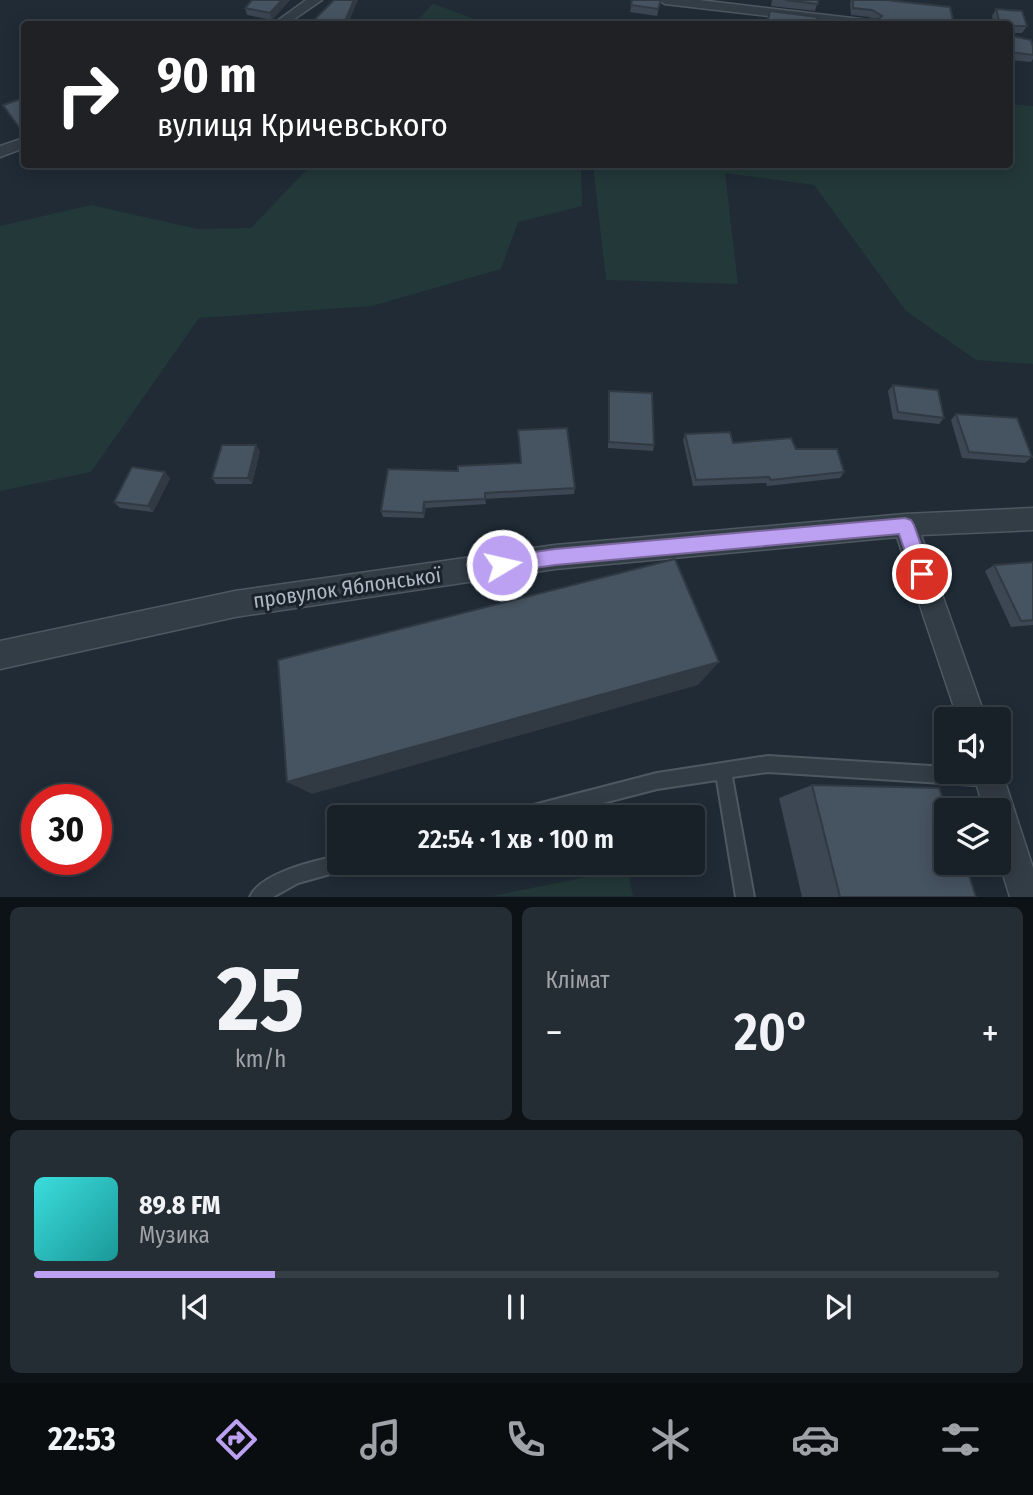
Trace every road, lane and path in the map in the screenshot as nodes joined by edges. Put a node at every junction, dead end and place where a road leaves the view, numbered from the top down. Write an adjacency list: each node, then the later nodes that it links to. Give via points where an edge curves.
1 (315, 0): 3 (street)
2 (665, 0): 4 (street)
3 (284, 21)
4 (844, 21)
5 (21, 144): 6 (street)
6 (0, 152)
7 (1033, 519): 8 (street, провулок Яблонської)
8 (905, 525): 9 (street, провулок Яблонської, via 555,557 236,604); 10 (street)
9 (0, 654)
10 (968, 707)
11 (723, 770): 12 (lane, via 768,764); 14 (lane); 17 (lane)
12 (934, 772)
13 (992, 784): 18 (street)
14 (564, 805)
15 (327, 867): 16 (lane, via 291,876)
16 (259, 897)
17 (746, 897)
18 (1026, 897)

